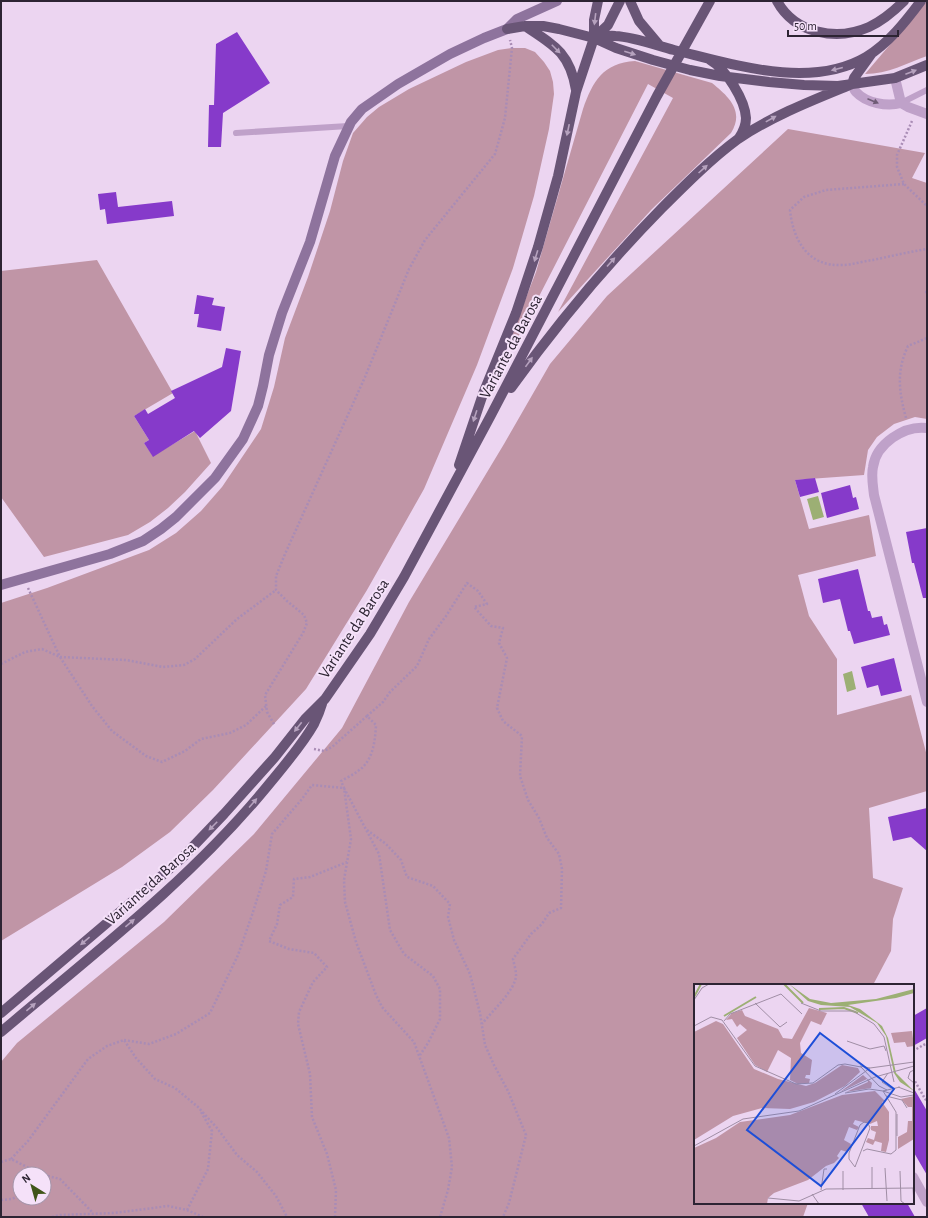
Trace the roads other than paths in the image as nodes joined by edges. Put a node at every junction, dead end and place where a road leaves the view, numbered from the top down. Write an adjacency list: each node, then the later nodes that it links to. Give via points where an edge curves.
1 (558, 1): 10 (main road, via 517,19)
2 (598, 1): 11 (main road, one-way to 11)
3 (620, 1): 11 (main road, via 608,25)
4 (630, 1): 12 (main road, via 639,21)
5 (710, 1): 26 (main road, Variante da Barosa, via 657,96)
6 (777, 1): 7 (main road, via 782,10 795,22 810,30 831,34 868,27 884,18)
7 (904, 1)
8 (922, 1): 13 (main road, via 897,30)
9 (525, 26): 10 (main road); 11 (main road, via 559,28); 20 (main road, one-way to 20, via 554,46 564,57 572,70)
10 (507, 29): 23 (main road, via 450,54 398,84 362,109)
11 (594, 38): 12 (main road, via 614,35); 16 (main road, one-way to 16, via 653,60); 20 (main road)
12 (660, 46): 14 (main road)
13 (872, 53): 14 (main road, one-way to 14, via 848,66 827,71 802,72 746,67); 18 (main road)
14 (707, 58): 16 (main road, via 719,66)
15 (927, 65): 17 (main road, one-way to 15)
16 (727, 77): 18 (main road, via 804,85); 25 (main road, via 739,97 746,117 744,130)
17 (895, 78): 18 (main road); 21 (street)
18 (852, 84): 21 (street, one-way to 21, via 855,92 869,100 888,105); 25 (main road, one-way to 18, via 788,110)
19 (927, 90): 21 (lane)
20 (576, 92): 28 (main road, one-way to 28, via 558,176 532,269 482,394)
21 (901, 103): 22 (street)
22 (922, 112)
23 (348, 126): 24 (lane); 29 (main road, via 331,167 310,242 274,337 258,406 243,439 216,478 192,502 148,538 110,554)
24 (236, 134)
25 (738, 140): 26 (main road, one-way to 25, via 568,312 625,247 686,185)
26 (490, 417): 28 (main road, Variante da Barosa)
27 (927, 428): 31 (street, via 909,430 886,442 878,452 872,479)
28 (453, 486): 30 (main road, Variante da Barosa, via 370,634)
29 (1, 585)
30 (325, 699): 32 (main road, Variante da Barosa, one-way to 32, via 304,719 275,757 183,857); 33 (main road, Variante da Barosa, one-way to 30, via 155,901 226,833 299,745 314,724)
31 (927, 702)
32 (1, 1013)
33 (1, 1032)
34 (914, 1179): 35 (street)
35 (927, 1202)

